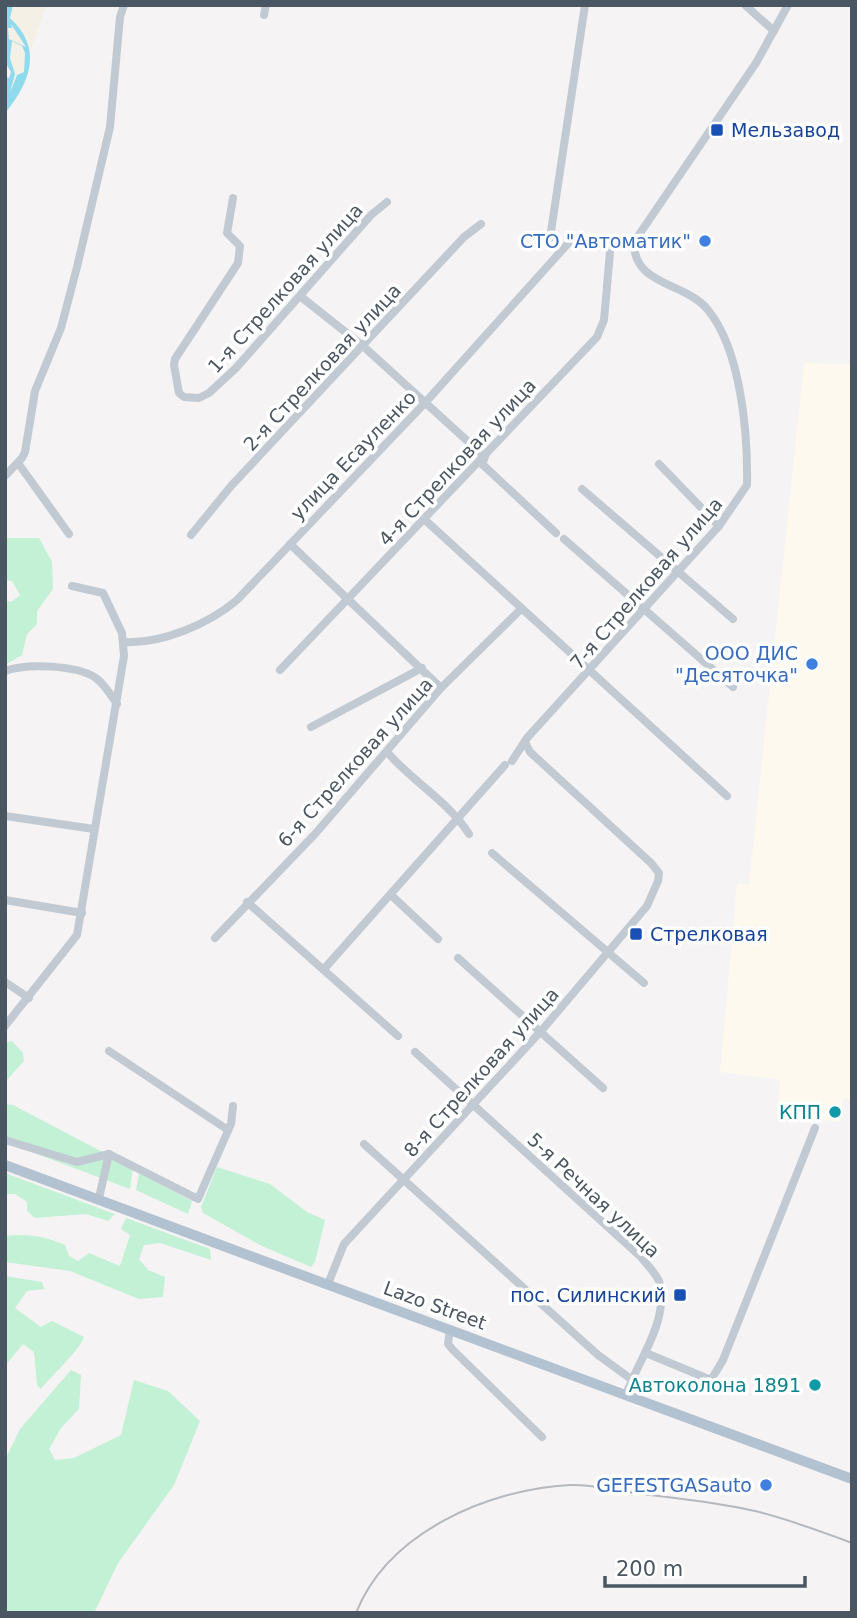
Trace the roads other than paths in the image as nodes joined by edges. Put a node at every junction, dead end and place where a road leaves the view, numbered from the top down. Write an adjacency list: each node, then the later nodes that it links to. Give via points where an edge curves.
1 (124, 5): 18 (street, via 102,165 61,328 35,391 25,452)
2 (266, 5): 6 (street)
3 (585, 5): 11 (street)
4 (745, 5): 7 (street)
5 (788, 5): 7 (street)
6 (264, 15)
7 (774, 31): 23 (street, 7-я Стрелковая улица, via 634,242 637,264 708,308 731,351 747,485)
8 (233, 198): 14 (street, 1-я Стрелковая улица, via 227,233 240,246 238,263 175,359 179,393 199,398 209,393)
9 (387, 202): 14 (street, 1-я Стрелковая улица)
10 (481, 224): 15 (street, 2-я Стрелковая улица)
11 (550, 238)
12 (572, 239): 16 (street, улица Есауленко)
13 (610, 252): 17 (street, 4-я Стрелковая улица, via 604,320 597,337)
14 (300, 296): 15 (street)
15 (363, 346): 16 (street); 25 (street, 2-я Стрелковая улица, via 231,486)
16 (424, 404): 17 (street); 26 (street, улица Есауленко)
17 (485, 457): 22 (street, 4-я Стрелковая улица); 31 (street, via 482,464)
18 (18, 463): 20 (street); 24 (street)
19 (659, 464): 23 (street)
20 (5, 476)
21 (582, 489): 27 (street)
22 (424, 519): 29 (street, 4-я Стрелковая улица); 30 (street)
23 (719, 526): 27 (street, 7-я Стрелковая улица)
24 (69, 534)
25 (191, 536)
26 (289, 544): 29 (street); 33 (street, улица Есауленко, via 222,613 146,643)
27 (678, 572): 31 (street, 7-я Стрелковая улица); 32 (street)
28 (72, 586): 33 (street, via 103,593)
29 (348, 599): 34 (street); 35 (street, 4-я Стрелковая улица)
30 (521, 609): 37 (street); 39 (street, 6-я Стрелковая улица)
31 (645, 610): 37 (street, 7-я Стрелковая улица); 38 (street)
32 (733, 619)
33 (125, 642): 40 (street)
34 (422, 668): 39 (street); 41 (street)
35 (279, 670)
36 (5, 671): 40 (street, via 33,665 87,673)
37 (591, 671): 42 (street, 7-я Стрелковая улица); 44 (street)
38 (733, 687)
39 (442, 688): 43 (street, 6-я Стрелковая улица)
40 (117, 704): 47 (street)
41 (311, 727)
42 (526, 744): 46 (street, 7-я Стрелковая улица); 56 (street, 8-я Стрелковая улица, via 659,873 647,906)
43 (388, 753): 46 (street); 52 (street, 6-я Стрелковая улица)
44 (727, 796)
45 (5, 816): 47 (street)
46 (460, 819): 48 (street); 50 (street, 7-я Стрелковая улица)
47 (94, 829): 53 (street)
48 (470, 834)
49 (492, 853): 56 (street)
50 (391, 895): 55 (street); 58 (street, 7-я Стрелковая улица)
51 (5, 900): 53 (street)
52 (247, 902): 54 (street, 6-я Стрелковая улица); 58 (street)
53 (82, 913): 61 (street, via 72,945)
54 (215, 938)
55 (439, 939)
56 (608, 953): 60 (street); 63 (street, 8-я Стрелковая улица)
57 (458, 958): 63 (street)
58 (324, 969): 64 (street)
59 (5, 982): 61 (street)
60 (644, 983)
61 (29, 998): 62 (street)
62 (5, 1026)
63 (542, 1030): 67 (street); 68 (street, 8-я Стрелковая улица)
64 (398, 1036)
65 (109, 1051): 71 (street)
66 (415, 1052): 68 (street, 5-я Речная улица)
67 (603, 1088)
68 (473, 1105): 76 (street, 8-я Стрелковая улица); 80 (street, 5-я Речная улица, via 641,1257 660,1282 661,1310)
69 (233, 1107): 71 (street)
70 (815, 1128): 80 (street, via 711,1380)
71 (228, 1130): 74 (street, via 198,1199)
72 (5, 1140): 74 (street, via 77,1162)
73 (364, 1144): 76 (street)
74 (109, 1154): 77 (street)
75 (5, 1165): 77 (main road, Lazo Street)
76 (403, 1180): 78 (street, 8-я Стрелковая улица, via 344,1244); 81 (street, via 598,1355)
77 (99, 1198): 78 (main road, Lazo Street)
78 (328, 1284): 79 (main road, Lazo Street)
79 (450, 1329): 82 (main road, Lazo Street); 83 (street, via 448,1344 453,1350)
80 (646, 1353): 81 (street, 5-я Речная улица)
81 (631, 1379): 82 (street, 5-я Речная улица)
82 (626, 1395): 84 (main road, Lazo Street)
83 (542, 1437)
84 (852, 1479)

